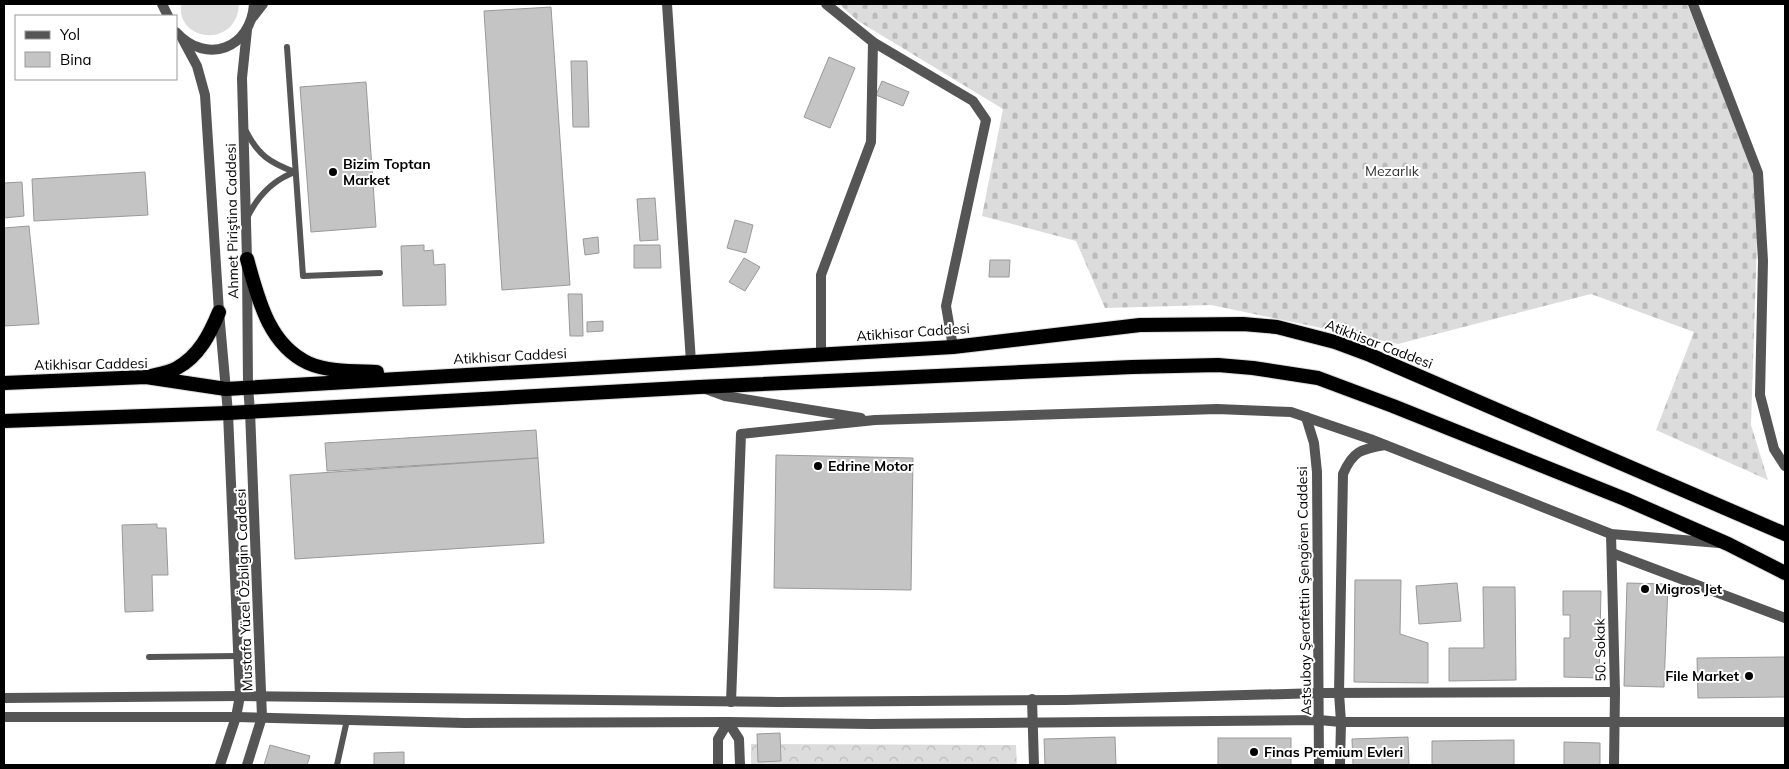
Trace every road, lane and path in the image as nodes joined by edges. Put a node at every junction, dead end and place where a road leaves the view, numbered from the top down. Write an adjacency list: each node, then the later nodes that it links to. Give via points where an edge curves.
1 (254, 4): 6 (street)
2 (263, 4): 6 (street)
3 (667, 4): 19 (street)
4 (826, 4): 9 (street)
5 (1693, 4): 32 (street, via 1758,173 1763,261 1760,395 1774,449)
6 (253, 17): 7 (street)
7 (247, 30): 8 (street, via 237,41 224,48 210,50 196,47); 11 (street, Ahmet Piriştina Caddesi, via 242,78)
8 (180, 36): 16 (street, Ahmet Piriştina Caddesi, via 197,66 205,95)
9 (873, 42): 17 (street, via 974,102 986,120 946,306); 18 (street, via 871,142 821,275)
10 (287, 47): 12 (lane)
11 (243, 127): 12 (lane, via 264,157); 13 (street, Ahmet Piriştina Caddesi)
12 (294, 172): 13 (lane, via 263,192); 15 (lane, via 303,276)
13 (246, 220): 14 (street, Ahmet Piriştina Caddesi)
14 (247, 259): 20 (highway, via 261,308 275,335 308,363 330,369); 23 (street, Ahmet Piriştina Caddesi)
15 (380, 273)
16 (219, 312): 21 (highway, via 212,331 196,354 177,368); 25 (street, Ahmet Piriştina Caddesi)
17 (953, 347): 18 (highway, Atikhisar Caddesi); 34 (highway, Atikhisar Caddesi, via 1140,325 1243,324 1277,328 1336,342 1370,355)
18 (821, 356): 19 (highway, Atikhisar Caddesi)
19 (691, 362): 20 (highway, Atikhisar Caddesi)
20 (435, 376): 23 (highway, Atikhisar Caddesi)
21 (146, 377): 22 (highway, Atikhisar Caddesi); 25 (highway, Atikhisar Caddesi)
22 (4, 383)
23 (248, 387): 25 (highway, Atikhisar Caddesi); 26 (street, Ahmet Piriştina Caddesi)
24 (699, 387): 26 (highway); 29 (street, via 725,396); 35 (highway, via 1140,366 1218,366 1290,372 1318,378 1394,406)
25 (226, 389): 27 (street, Ahmet Piriştina Caddesi)
26 (250, 411): 27 (highway); 45 (street, Mustafa Yücel Özbilgin Caddesi)
27 (228, 413): 30 (highway); 39 (street, Mustafa Yücel Özbilgin Caddesi)
28 (1306, 417): 29 (street, via 1291,412 1217,409); 31 (street); 42 (street, Astsubay Şerafettin Şengören Caddesi, via 1314,443 1317,472)
29 (875, 420): 48 (street, via 741,434)
30 (4, 421)
31 (1386, 445): 33 (street); 43 (street, via 1359,451 1343,474)
32 (1785, 466)
33 (1611, 534): 35 (street); 36 (street, 50. Sokak)
34 (1785, 534)
35 (1728, 544): 37 (highway)
36 (1612, 553): 38 (street); 41 (street, 50. Sokak)
37 (1785, 573)
38 (1785, 618)
39 (239, 656): 40 (lane); 44 (street, Mustafa Yücel Özbilgin Caddesi)
40 (149, 657)
41 (1615, 692): 43 (street); 57 (street, 50. Sokak)
42 (1320, 693): 43 (street); 47 (street); 53 (street, Astsubay Şerafettin Şengören Caddesi)
43 (1339, 693): 56 (street)
44 (240, 696): 45 (street); 46 (street); 49 (street, Mustafa Yücel Özbilgin Caddesi)
45 (262, 697): 48 (street); 51 (street, Mustafa Yücel Özbilgin Caddesi)
46 (4, 698)
47 (1032, 699): 48 (street); 55 (street)
48 (731, 702)
49 (236, 716): 50 (street); 51 (street); 59 (street, Mustafa Yücel Özbilgin Caddesi)
50 (4, 717)
51 (262, 717): 52 (street); 60 (street, Mustafa Yücel Özbilgin Caddesi)
52 (347, 720): 54 (street); 61 (lane)
53 (1319, 720): 55 (street); 56 (street); 65 (street, Astsubay Şerafettin Şengören Caddesi)
54 (728, 722): 55 (street); 62 (street, via 718,739); 63 (street, via 739,739)
55 (1033, 722): 64 (street)
56 (1341, 722): 57 (street); 66 (street)
57 (1614, 722): 58 (street); 67 (street, 50. Sokak)
58 (1785, 722)
59 (220, 765)
60 (247, 765)
61 (337, 765)
62 (718, 765)
63 (740, 765)
64 (1034, 765)
65 (1319, 765)
66 (1340, 765)
67 (1614, 765)

